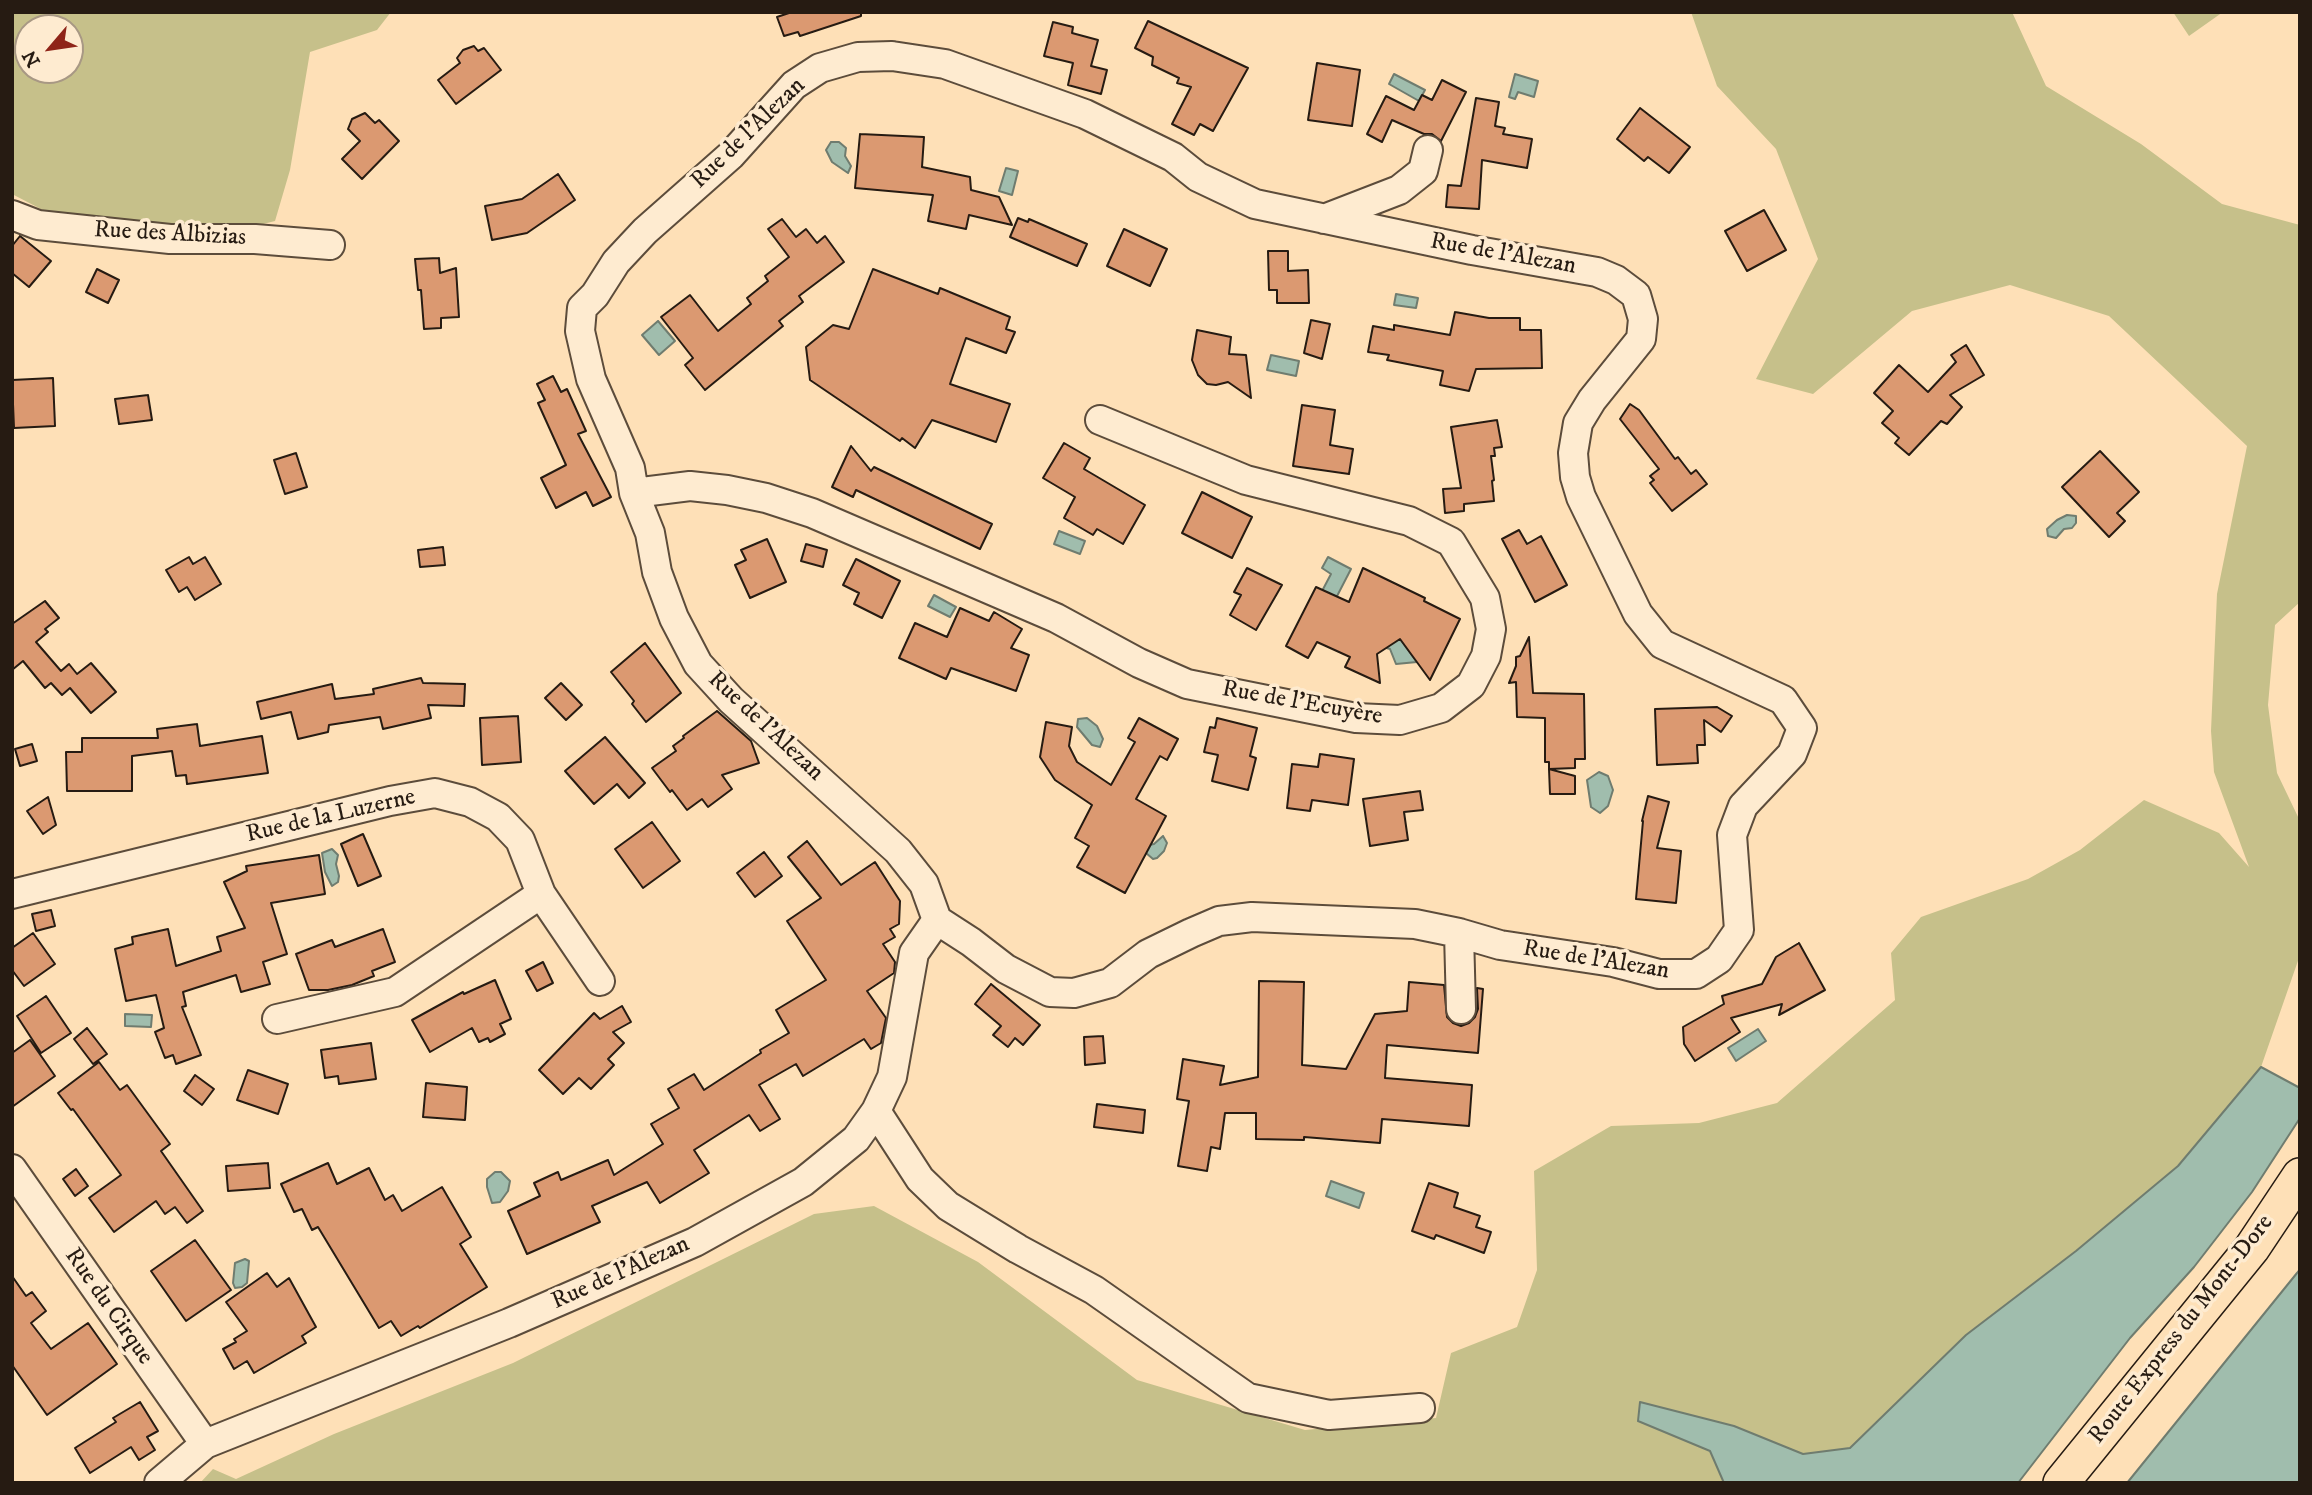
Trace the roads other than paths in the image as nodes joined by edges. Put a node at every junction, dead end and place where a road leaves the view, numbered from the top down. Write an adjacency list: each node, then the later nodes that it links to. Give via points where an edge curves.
1 (1428, 150): 3 (street, via 1423,171 1399,190)
2 (12, 215): 4 (street, Rue des Albizias, via 38,225 170,239)
3 (1324, 219): 6 (street, Rue de l'Alezan, via 1255,204 1085,114 945,64 892,56 858,57 820,68 794,85 731,155 645,231 582,308 580,331 591,379 631,468); 10 (street, Rue de l'Alezan, via 1597,272 1636,295 1643,319 1641,339 1578,423 1573,453 1581,497 1637,614 1662,644 1783,700 1802,728 1792,754 1743,806 1732,835 1739,930 1719,959 1696,974 1659,974 1613,962 1500,945)
4 (330, 245)
5 (1100, 420): 6 (street, Rue de l'Ecuyère, via 1246,480 1409,521 1451,542 1485,598 1491,629 1486,656 1471,685 1441,708 1400,720 1356,718 1188,684 1056,618 812,513 715,488 690,486)
6 (634, 493): 9 (street, Rue de l'Alezan, via 674,618 698,664 731,700 898,850 924,884)
7 (12, 894): 8 (street, Rue de la Luzerne, via 435,793 470,802 498,817 520,840)
8 (541, 894): 11 (street, Rue de la Luzerne); 13 (street, via 395,992)
9 (937, 920): 10 (street, Rue de l'Alezan, via 1006,969 1050,992 1074,993 1110,983 1148,954 1219,921 1252,917 1415,924); 14 (street, Rue de l'Alezan, via 914,953 892,1077)
10 (1459, 933): 12 (street)
11 (600, 981)
12 (1461, 1009)
13 (277, 1019)
14 (876, 1111): 17 (street, via 919,1179 948,1206 1094,1290 1248,1398 1329,1415); 18 (street, Rue de l'Alezan, via 856,1139 803,1182 695,1242 509,1323)
15 (12, 1169): 18 (street, Rue du Cirque)
16 (2300, 1176): 20 (main road, Route Express du Mont-Dore, via 2252,1248)
17 (1420, 1408)
18 (205, 1444): 19 (street, Rue de l'Alezan)
19 (159, 1483)
20 (2061, 1483)

